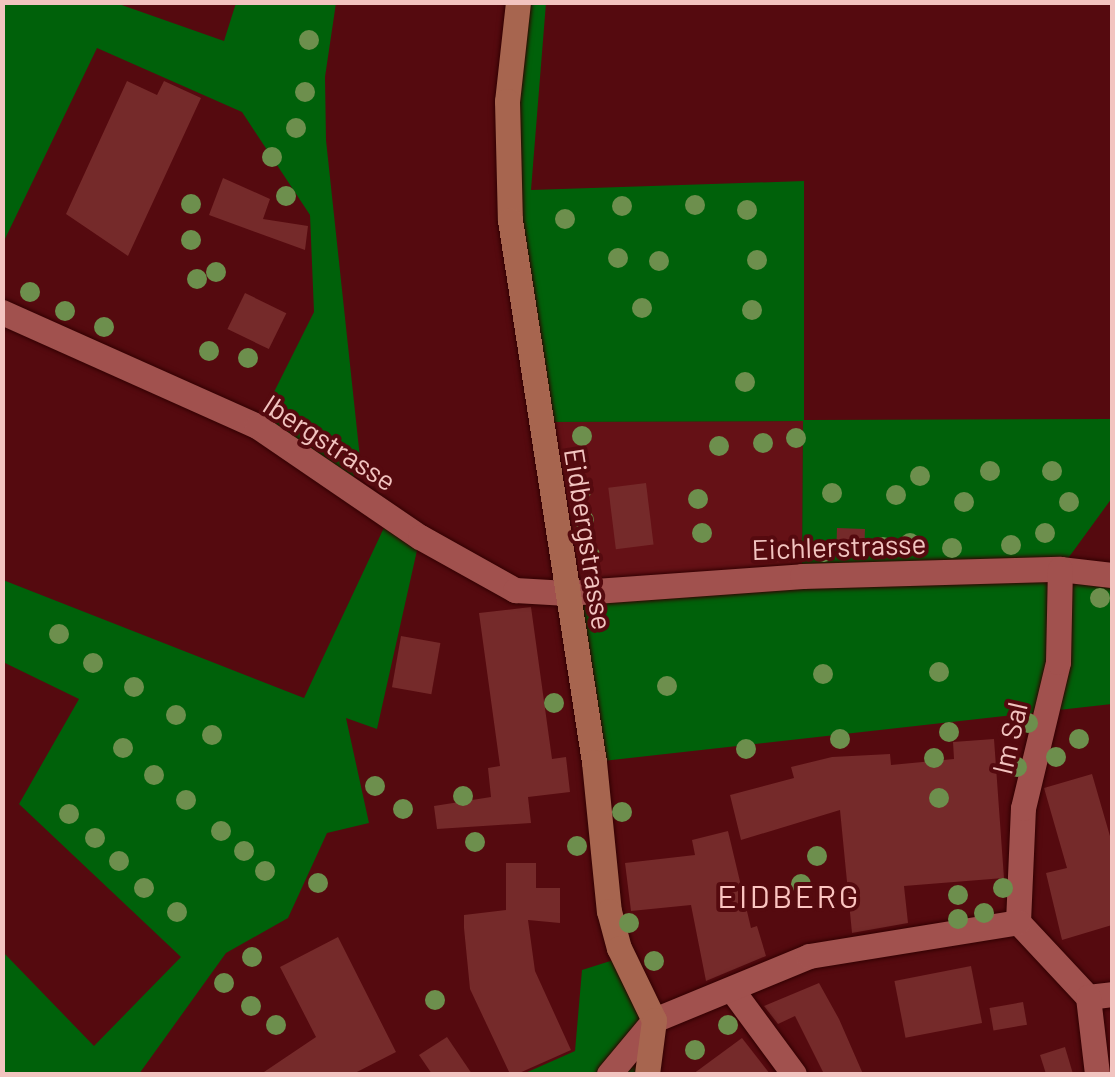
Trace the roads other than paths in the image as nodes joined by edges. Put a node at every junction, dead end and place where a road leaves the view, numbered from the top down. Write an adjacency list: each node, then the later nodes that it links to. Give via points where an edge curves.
1 (518, 2): 5 (street, Eidbergstrasse, via 507,101 510,220)
2 (2, 312): 5 (street, Ibergstrasse, via 257,426 420,537 515,590)
3 (1060, 569): 4 (street, Eichlerstrasse); 5 (street, Eichlerstrasse, via 802,576); 6 (street, Im Sal, via 1058,662 1024,808)
4 (1112, 574)
5 (568, 593): 9 (street, Eidbergstrasse, via 609,912)
6 (1018, 922): 7 (street, via 809,956); 8 (street)
7 (732, 990): 9 (street); 12 (street)
8 (1100, 995): 13 (street)
9 (654, 1020): 10 (street); 11 (street)
10 (609, 1074)
11 (647, 1074)
12 (794, 1074)
13 (1097, 1074)

